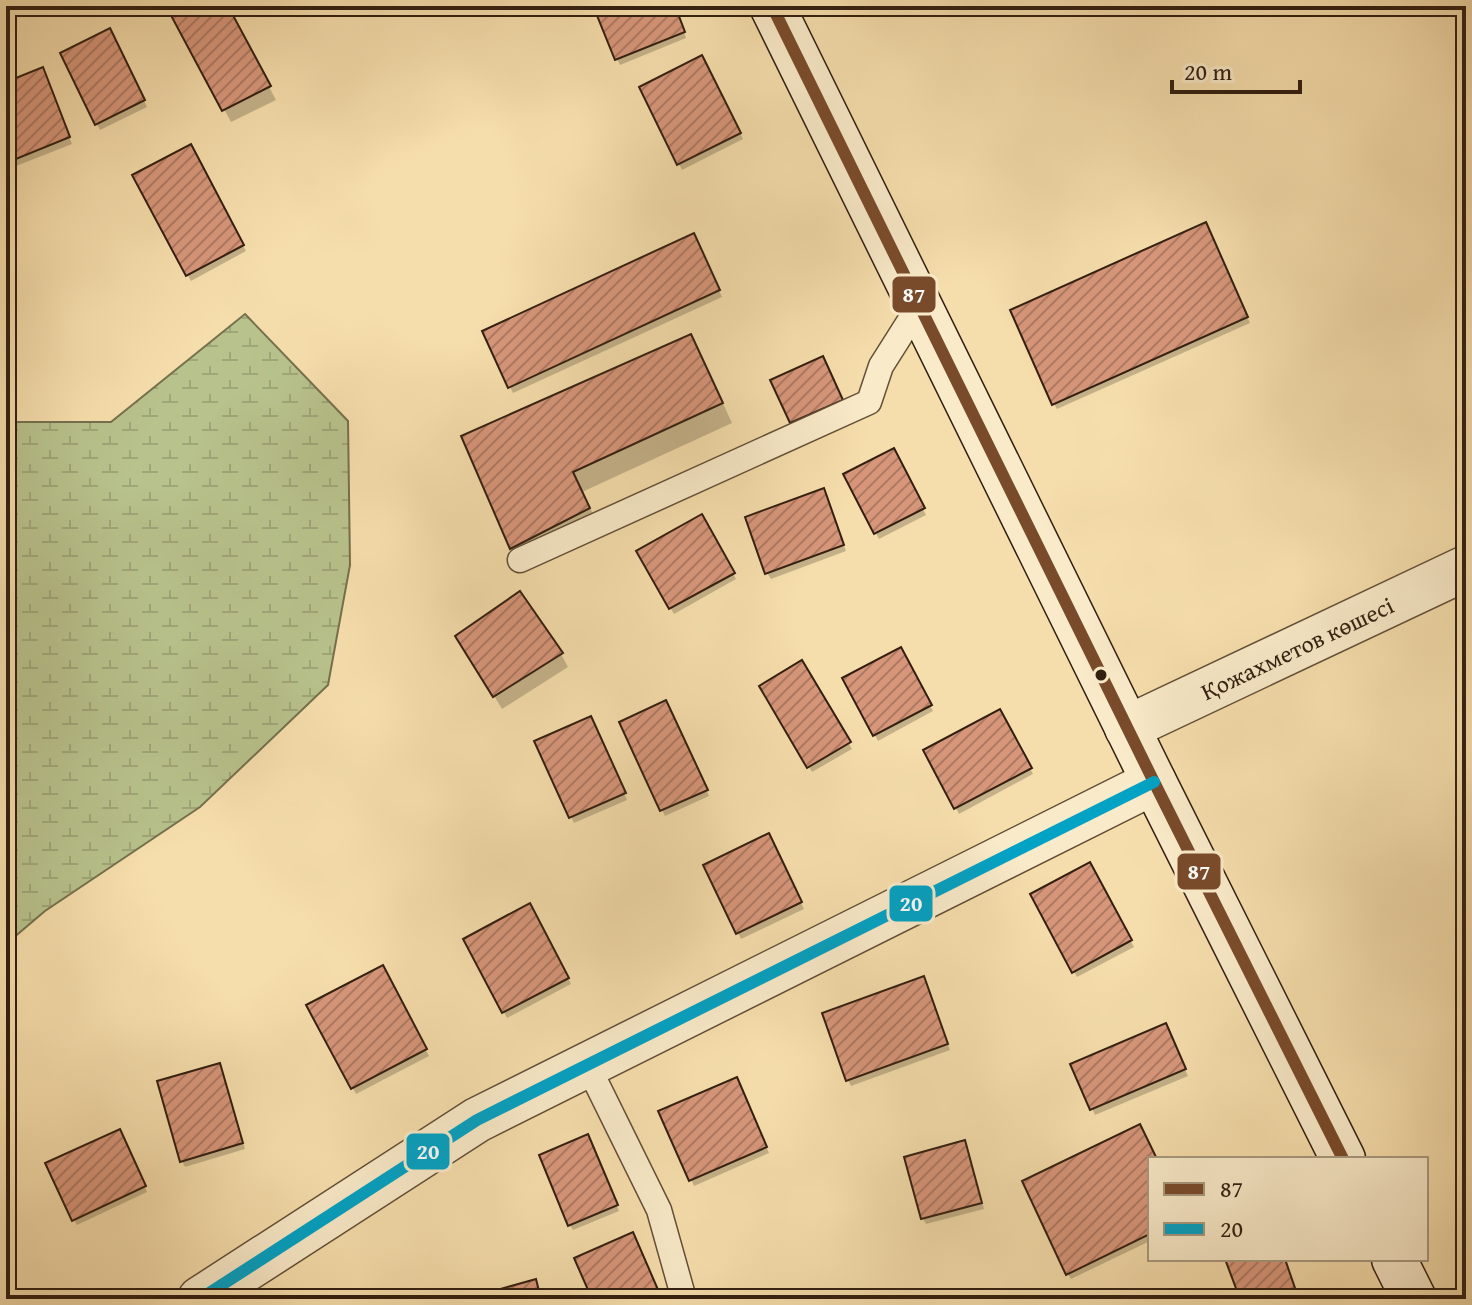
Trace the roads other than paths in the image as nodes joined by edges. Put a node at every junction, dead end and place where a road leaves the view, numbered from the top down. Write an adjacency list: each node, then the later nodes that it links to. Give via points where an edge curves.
1 (772, 6): 2 (street)
2 (919, 306): 3 (lane, via 881,366 869,402); 5 (street)
3 (520, 560)
4 (1466, 568): 5 (street, Қожахметов көшесі)
5 (1127, 728): 6 (street)
6 (1154, 782): 7 (street); 8 (street)
7 (587, 1064): 10 (street, via 477,1120); 11 (lane, via 659,1210)
8 (1342, 1157)
9 (1395, 1261): 12 (street)
10 (200, 1299)
11 (684, 1299)
12 (1414, 1299)

